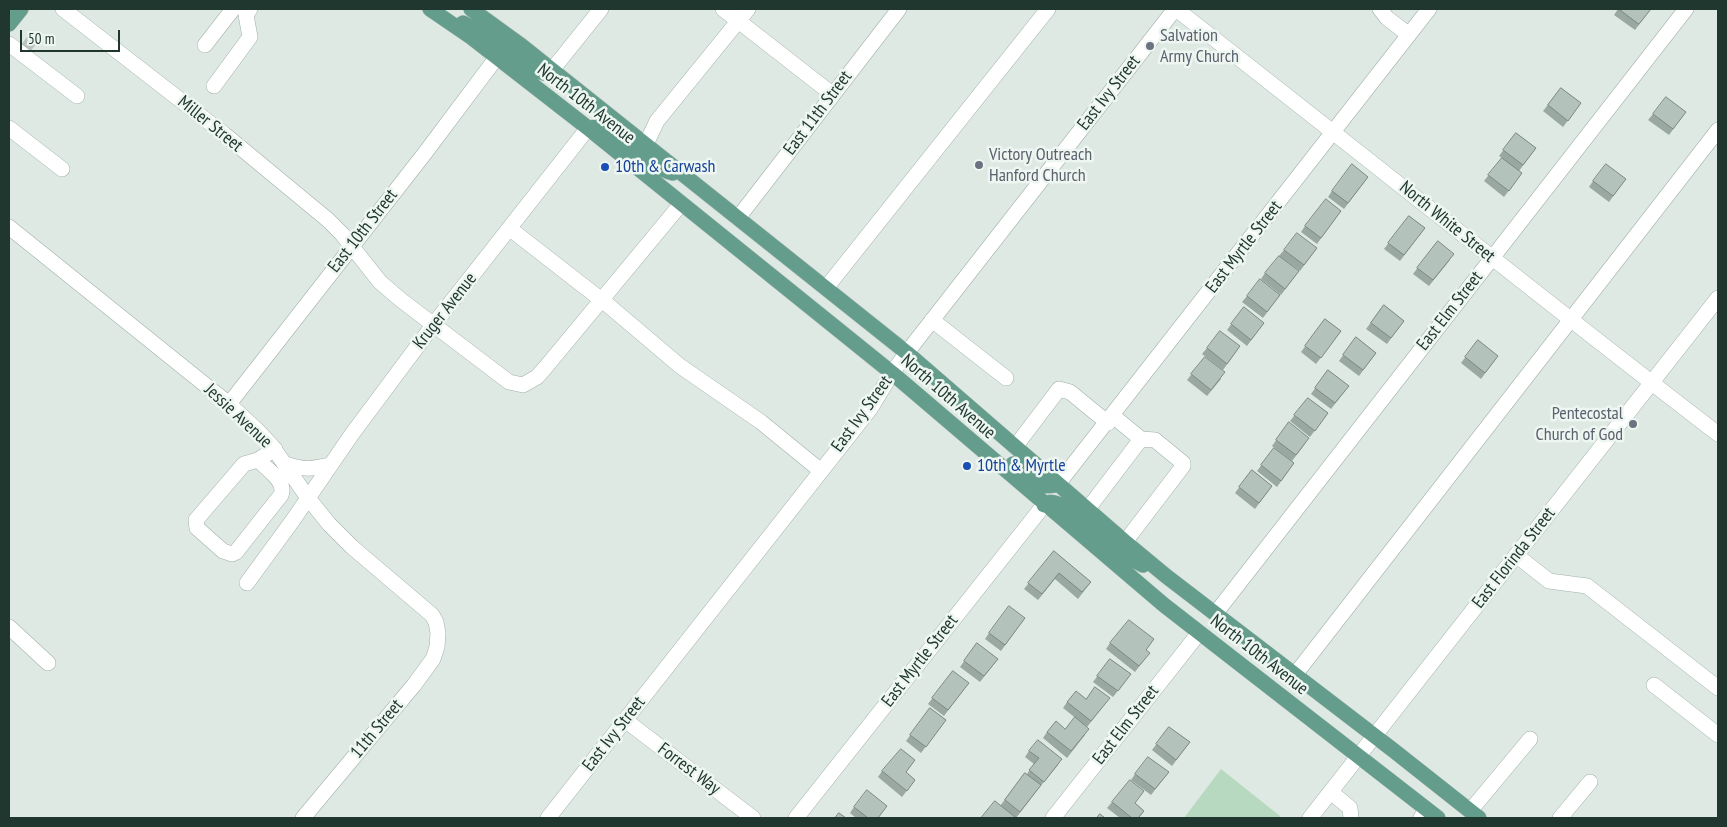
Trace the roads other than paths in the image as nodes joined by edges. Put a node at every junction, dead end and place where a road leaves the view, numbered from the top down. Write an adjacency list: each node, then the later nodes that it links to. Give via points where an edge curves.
1 (21, 9): 17 (main road)
2 (63, 9): 38 (street, Miller Street, via 224,134 328,220)
3 (234, 9): 20 (street)
4 (250, 9): 24 (street, via 246,16 250,38)
5 (471, 9): 23 (main road, North 10th Avenue)
6 (601, 9): 23 (street)
7 (723, 9): 16 (street)
8 (748, 9): 16 (street)
9 (899, 9): 25 (street, East 11th Street)
10 (1048, 9): 40 (street)
11 (1176, 9): 30 (street, North White Street); 43 (street, East Ivy Street)
12 (1380, 9): 18 (street)
13 (1429, 9): 18 (street, East Myrtle Street)
14 (1686, 9): 39 (street, East Elm Street)
15 (434, 12): 21 (main road, North 10th Avenue); 23 (main road, via 482,32 534,70 544,73)
16 (739, 21): 25 (street); 31 (street, via 657,121)
17 (9, 24)
18 (1409, 35): 30 (street, East Myrtle Street)
19 (19, 45): 22 (street); 22 (street)
20 (205, 45)
21 (497, 57): 28 (main road, North 10th Avenue); 38 (street, East 10th Street)
22 (35, 64): 26 (street)
23 (552, 70): 31 (main road, North 10th Avenue)
24 (214, 86)
25 (832, 94): 35 (street, East 11th Street)
26 (77, 96)
27 (9, 128): 32 (street)
28 (588, 128): 33 (main road, via 608,129 654,165); 34 (main road, North 10th Avenue); 37 (street, Kruger Avenue)
29 (1718, 130): 44 (street)
30 (1334, 132): 39 (street, North White Street); 51 (street, East Myrtle Street)
31 (646, 144): 33 (main road, North 10th Avenue)
32 (62, 169)
33 (685, 175): 35 (main road, North 10th Avenue)
34 (681, 204): 42 (street); 47 (main road, North 10th Avenue)
35 (738, 218): 40 (main road, North 10th Avenue)
36 (9, 227): 50 (street, Jessie Avenue)
37 (510, 228): 42 (street); 45 (street, Kruger Avenue)
38 (351, 246): 45 (street, Miller Street, via 380,282); 50 (street, East 10th Street)
39 (1492, 258): 44 (street, North White Street); 69 (street, East Elm Street)
40 (826, 288): 46 (main road, North 10th Avenue)
41 (1718, 298): 49 (street, East Florinda Street)
42 (601, 300): 45 (street, Miller Street, via 537,377 524,385 509,382); 60 (street, via 680,366 761,422)
43 (932, 320): 46 (street, East Ivy Street); 48 (street)
44 (1571, 320): 49 (street, North White Street); 74 (street)
45 (434, 324): 59 (street, Kruger Avenue)
46 (907, 353): 47 (street, East Ivy Street); 55 (main road, North 10th Avenue)
47 (892, 373): 53 (main road, North 10th Avenue); 60 (street, East Ivy Street, via 870,409)
48 (1006, 378)
49 (1652, 383): 52 (street, North White Street); 66 (street, East Florinda Street)
50 (229, 404): 56 (street, Jessie Avenue)
51 (1110, 419): 54 (street); 55 (street, via 1070,392 1059,389); 61 (street, East Myrtle Street)
52 (1718, 434)
53 (965, 436): 61 (main road, via 990,446 1038,484 1045,487); 63 (main road, North 10th Avenue)
54 (1140, 439): 64 (street); 65 (street, via 1154,440 1184,466)
55 (1015, 447): 61 (main road, North 10th Avenue)
56 (275, 449): 57 (street); 58 (street, Jessie Avenue)
57 (258, 460): 57 (street, via 244,464 196,520 197,528 223,551 232,554 284,490)
58 (286, 464): 59 (street, via 301,469); 62 (street, Jessie Avenue)
59 (330, 465): 62 (street, Kruger Avenue)
60 (821, 471): 77 (street, East Ivy Street)
61 (1058, 484): 64 (main road, North 10th Avenue)
62 (308, 498): 68 (street, Kruger Avenue); 71 (street, Jessie Avenue, via 352,547 432,615)
63 (1044, 505): 67 (main road, via 1054,502 1061,505 1118,552); 72 (main road, North 10th Avenue); 89 (street, East Myrtle Street)
64 (1087, 510): 65 (main road, North 10th Avenue)
65 (1124, 542): 67 (main road, North 10th Avenue)
66 (1516, 555): 76 (street, via 1549,581 1588,586); 79 (street, East Florinda Street)
67 (1166, 576): 69 (main road, North 10th Avenue)
68 (247, 582)
69 (1215, 614): 74 (main road, North 10th Avenue)
70 (9, 627): 73 (street)
71 (438, 633): 86 (street, 11th Street, via 433,659)
72 (1199, 633): 81 (main road, North 10th Avenue); 90 (street, East Elm Street)
73 (48, 664)
74 (1294, 676): 79 (main road, North 10th Avenue)
75 (1654, 685): 78 (street)
76 (1718, 688)
77 (625, 720): 87 (street, East Ivy Street); 88 (street, Forrest Way)
78 (1718, 735)
79 (1375, 737): 81 (street, East Florinda Street); 85 (main road, North 10th Avenue)
80 (1530, 739): 85 (street)
81 (1359, 757): 83 (street, East Florinda Street); 84 (main road, North 10th Avenue)
82 (1590, 782): 93 (street)
83 (1331, 792): 91 (street, East Florinda Street); 92 (street, via 1350,808)
84 (1428, 815)
85 (1474, 815)
86 (303, 818)
87 (548, 818)
88 (752, 818)
89 (796, 818)
90 (1053, 818)
91 (1310, 818)
92 (1351, 818)
93 (1560, 818)

